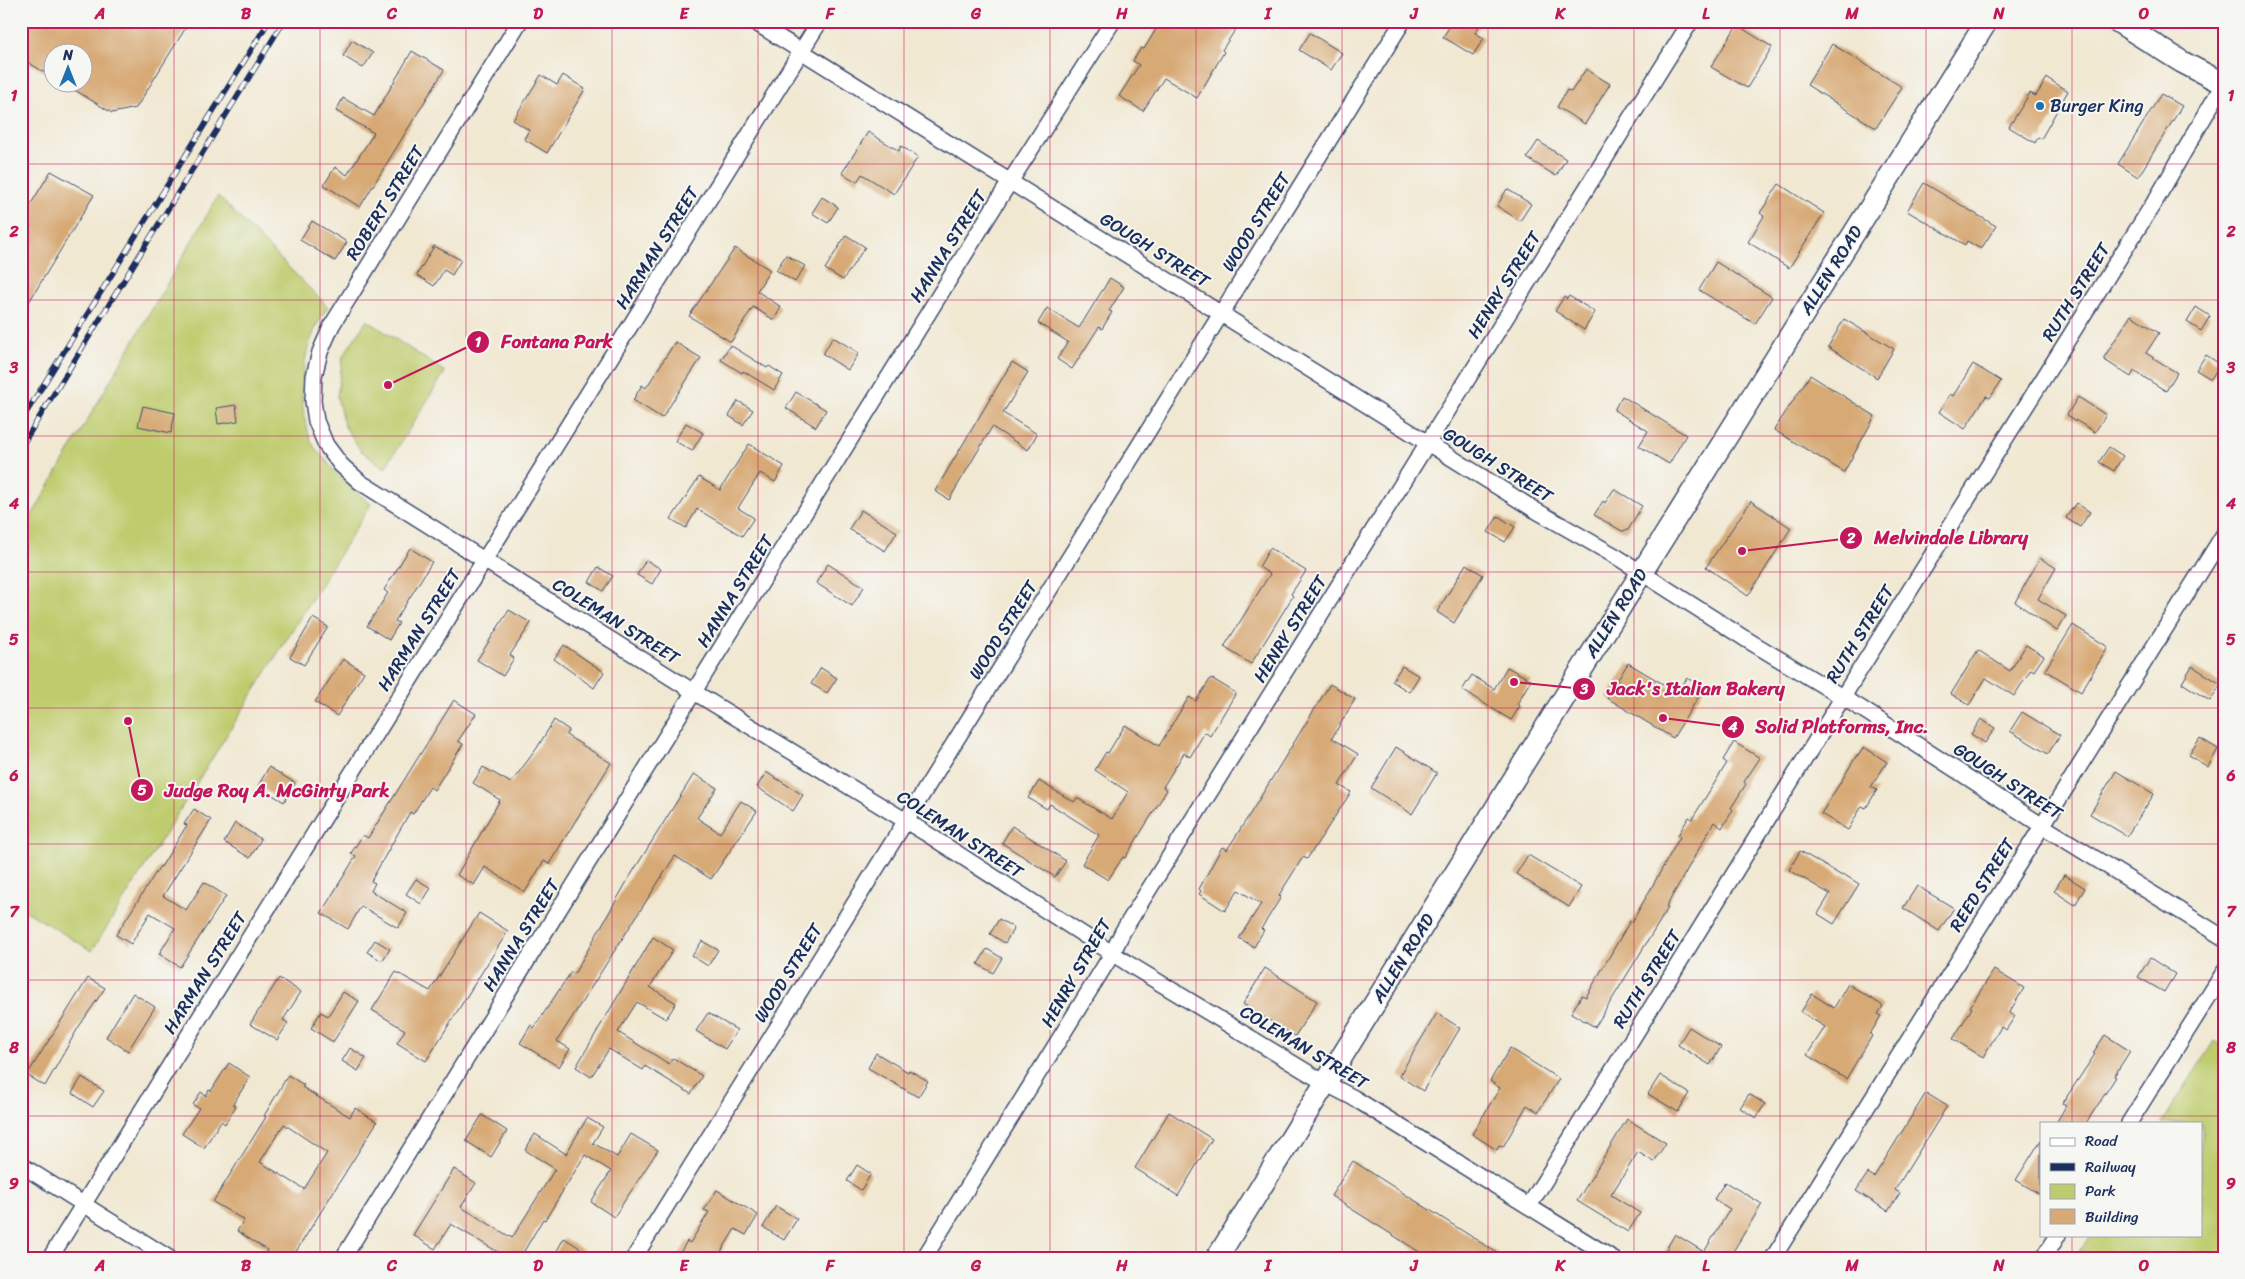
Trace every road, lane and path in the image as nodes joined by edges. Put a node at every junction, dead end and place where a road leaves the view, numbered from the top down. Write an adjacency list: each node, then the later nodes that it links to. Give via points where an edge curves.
1 (520, 21): 13 (street, ROBERT STREET, via 332,325 314,376)
2 (753, 21): 9 (street, GOUGH STREET)
3 (820, 21): 9 (street, HARMAN STREET)
4 (1113, 21): 11 (street, HANNA STREET)
5 (1403, 21): 12 (street, WOOD STREET)
6 (1691, 21): 14 (street, HENRY STREET)
7 (1987, 21): 17 (main road, ALLEN ROAD)
8 (2116, 21): 10 (main road)
9 (801, 52): 11 (street, GOUGH STREET); 16 (street, HARMAN STREET)
10 (2224, 84): 19 (street, RUTH STREET, via 2152,206)
11 (1010, 182): 12 (street, GOUGH STREET); 18 (street, HANNA STREET)
12 (1222, 313): 14 (street, GOUGH STREET); 20 (street, WOOD STREET)
13 (315, 416): 16 (street, COLEMAN STREET, via 326,445 341,466 360,482)
14 (1428, 444): 17 (street, GOUGH STREET); 23 (street, HENRY STREET, via 1123,931)
15 (2224, 534): 21 (street, REED STREET)
16 (484, 561): 18 (street, COLEMAN STREET); 28 (street, HARMAN STREET)
17 (1642, 573): 19 (street, GOUGH STREET); 25 (main road, ALLEN ROAD)
18 (694, 692): 20 (street, COLEMAN STREET); 33 (street, HANNA STREET)
19 (1842, 698): 21 (street, GOUGH STREET); 29 (street, RUTH STREET)
20 (905, 821): 23 (street, COLEMAN STREET); 34 (street, WOOD STREET)
21 (2041, 825): 22 (street, GOUGH STREET); 38 (street, REED STREET)
22 (2224, 938)
23 (1112, 954): 25 (street, COLEMAN STREET); 35 (street, HENRY STREET)
24 (2224, 972): 26 (street)
25 (1325, 1083): 29 (street, COLEMAN STREET); 36 (main road, ALLEN ROAD)
26 (2130, 1122)
27 (21, 1165): 28 (street)
28 (83, 1204): 31 (street, HARMAN STREET); 32 (street)
29 (1529, 1206): 37 (street, COLEMAN STREET)
30 (2057, 1236): 39 (street)
31 (50, 1258)
32 (169, 1258)
33 (343, 1258)
34 (634, 1258)
35 (924, 1258)
36 (1217, 1258)
37 (1612, 1258)
38 (1773, 1258)
39 (2044, 1258)

